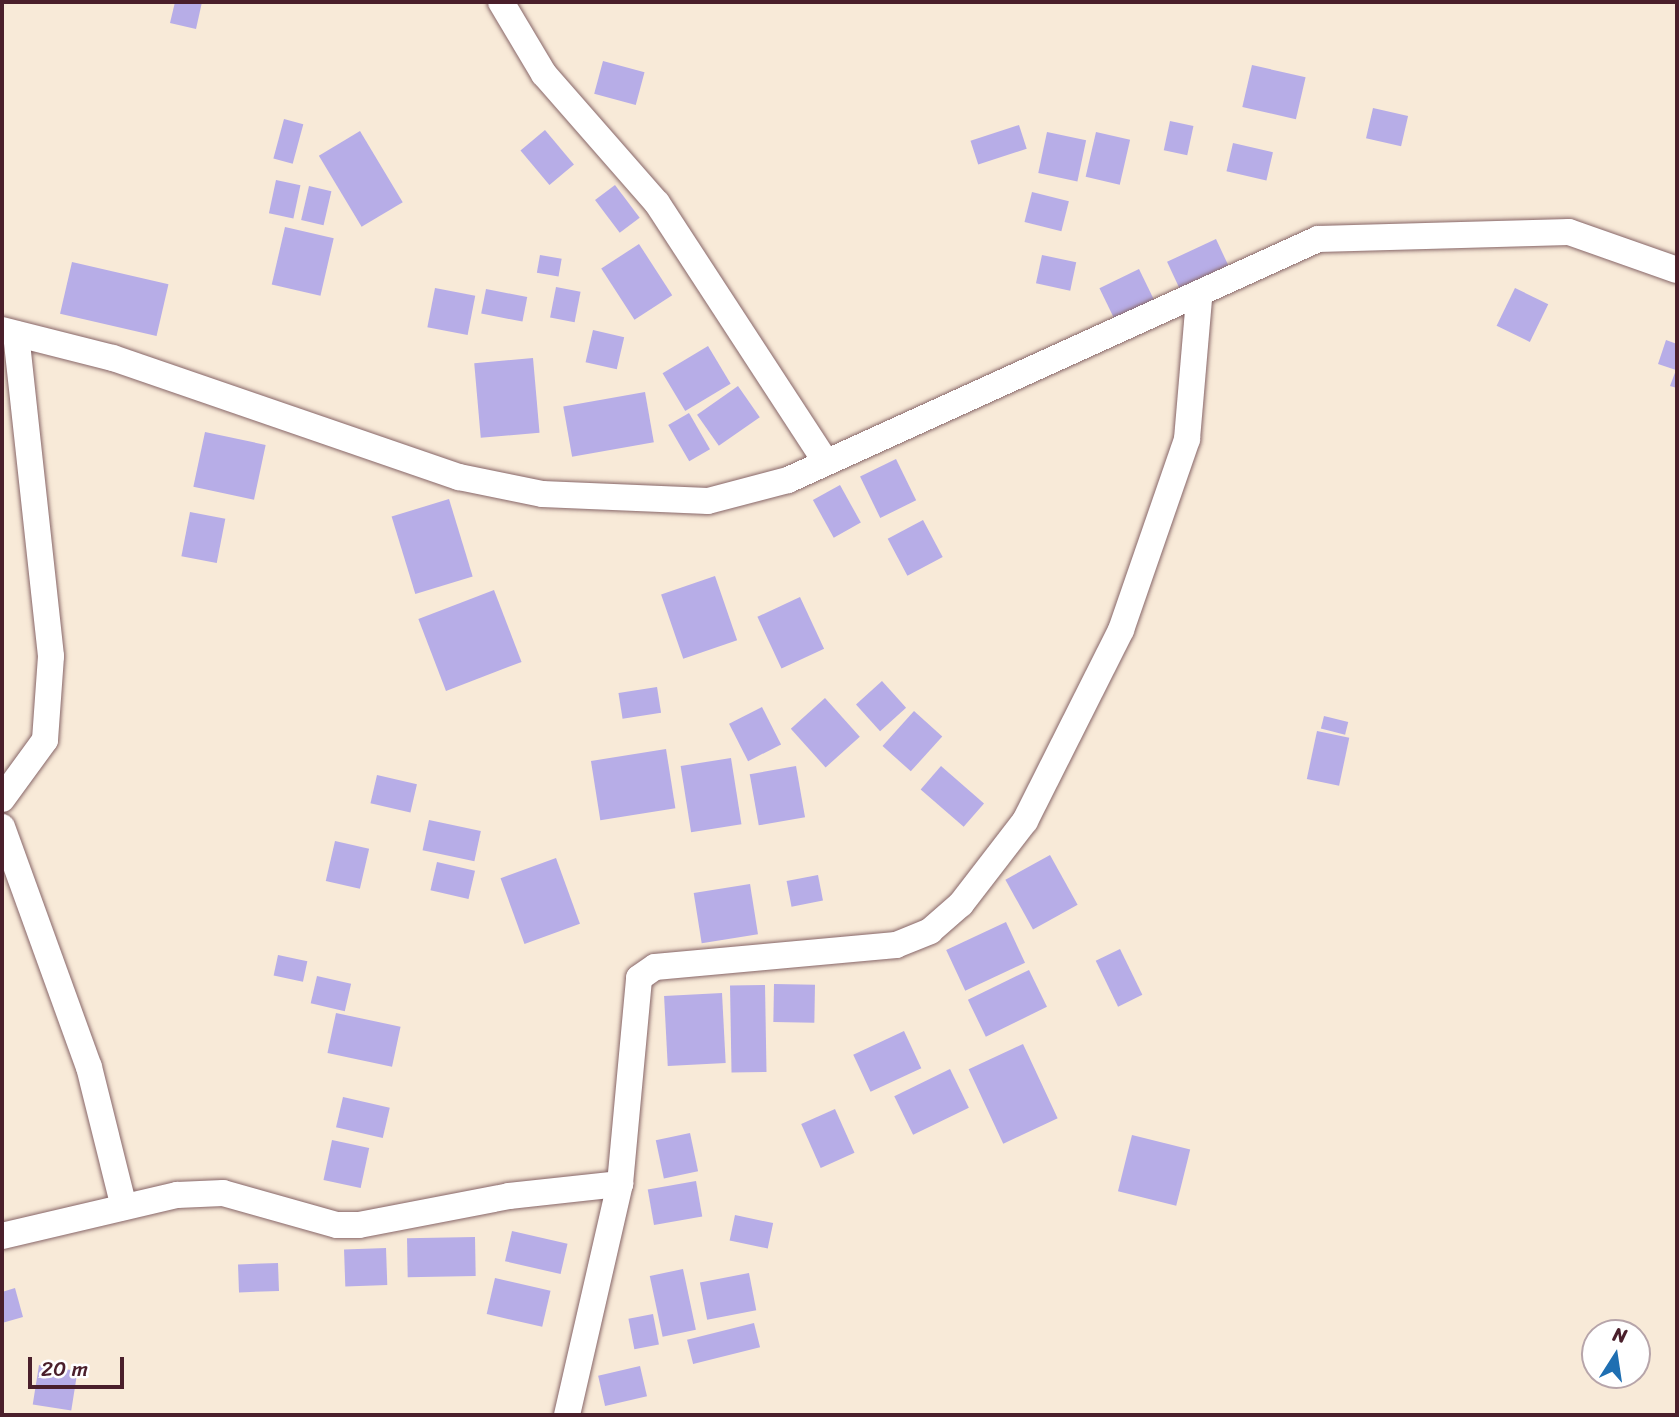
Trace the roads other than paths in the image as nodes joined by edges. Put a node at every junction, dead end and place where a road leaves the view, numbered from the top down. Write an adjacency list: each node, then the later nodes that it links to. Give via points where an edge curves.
1 (501, 2): 5 (street, via 544,74 657,203)
2 (1677, 270): 3 (street, via 1569,232 1377,232 1318,239 1263,260)
3 (1199, 298): 5 (street); 8 (street, via 1192,399 1177,474 1121,630 1025,821 961,904 914,939 644,972 637,985)
4 (9, 332): 5 (street, via 113,358 459,477 542,494 708,501 788,480); 6 (street, via 50,680 45,740)
5 (825, 461)
6 (2, 799)
7 (2, 827): 9 (street, via 89,1067)
8 (620, 1184): 9 (street, via 509,1196 359,1225 337,1225 223,1193); 11 (street)
9 (124, 1207): 10 (street)
10 (2, 1236)
11 (567, 1415)

